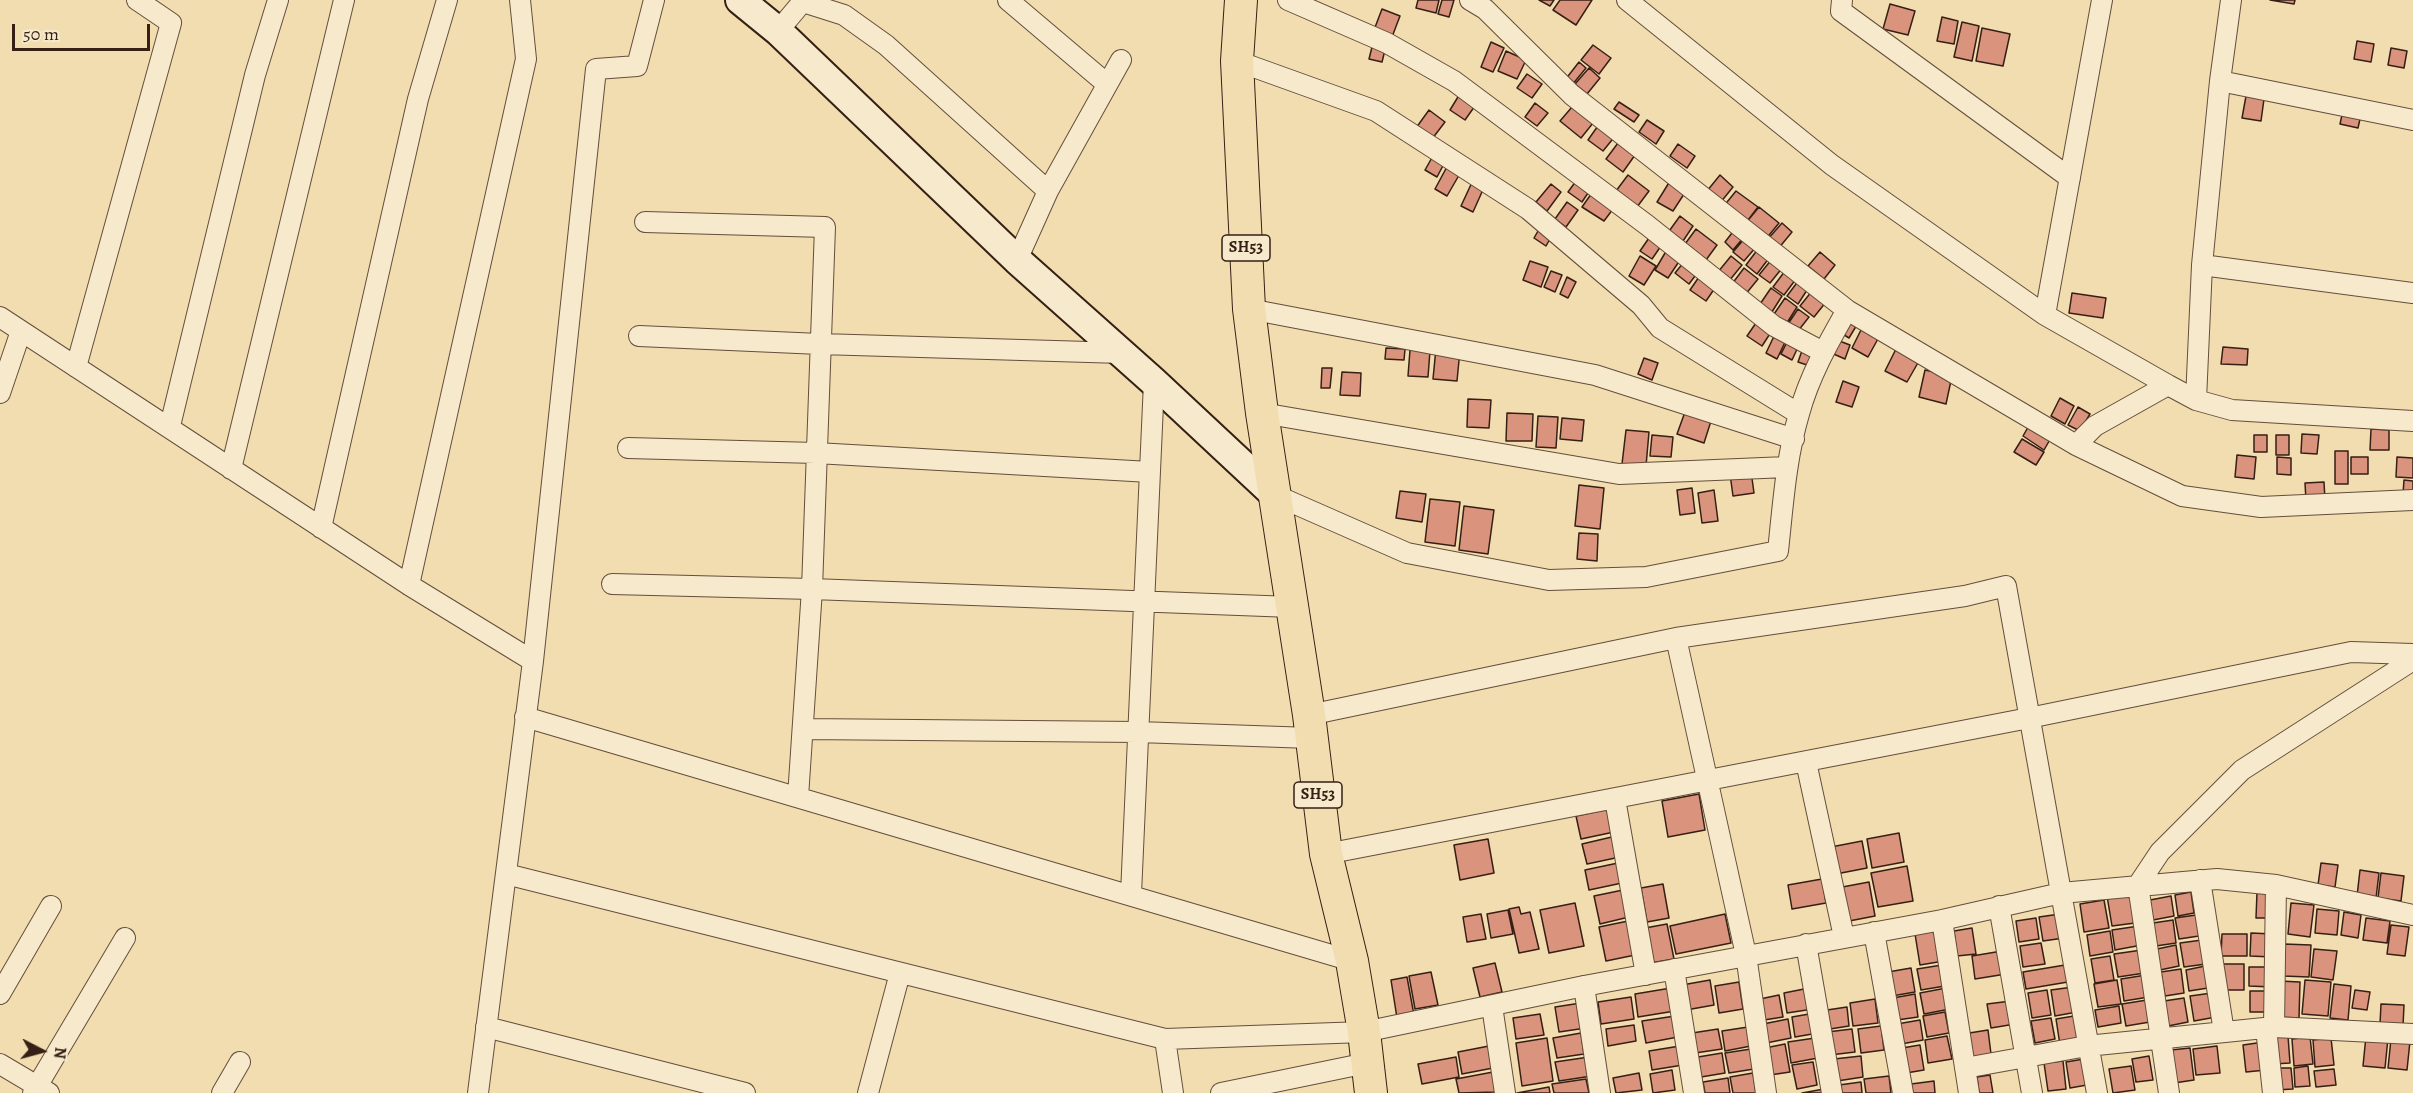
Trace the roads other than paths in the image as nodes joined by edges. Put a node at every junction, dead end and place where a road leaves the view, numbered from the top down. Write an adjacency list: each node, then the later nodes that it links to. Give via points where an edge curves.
1 (137, 0): 38 (street, via 171,23)
2 (278, 0): 46 (street, via 252,86)
3 (344, 0): 52 (street)
4 (447, 0): 56 (street, via 418,99)
5 (520, 0): 58 (street, via 526,59)
6 (654, 0): 65 (street, via 637,66 596,69)
7 (740, 0): 17 (street)
8 (1008, 0): 21 (street)
9 (1241, 0): 19 (main road, SH53)
10 (1288, 0): 36 (street, via 1387,43 1454,81 1774,326)
11 (1470, 0): 30 (street, via 1485,9 1572,95)
12 (1627, 0): 31 (street, via 1832,165)
13 (1842, 0): 23 (street, via 1840,11)
14 (2102, 0): 23 (street)
15 (2231, 0): 20 (street)
16 (803, 1): 17 (street); 24 (street, via 844,15 886,45)
17 (778, 31): 26 (street)
18 (1121, 60): 21 (street)
19 (1237, 61): 29 (main road, SH53); 44 (street, via 1376,111 1528,209 1641,305 1660,328)
20 (2220, 81): 22 (street); 27 (street)
21 (1107, 84): 24 (street)
22 (2413, 120)
23 (2070, 178): 31 (street)
24 (1048, 191): 26 (street)
25 (645, 222): 35 (street, via 825,227)
26 (1017, 260): 37 (street)
27 (2202, 265): 28 (street); 42 (street)
28 (2413, 293)
29 (1249, 309): 43 (main road, SH53); 47 (street, via 1595,375)
30 (1847, 310): 36 (street); 48 (street)
31 (2045, 315): 40 (street)
32 (0, 317): 33 (street)
33 (21, 331): 38 (street); 41 (street)
34 (639, 336): 35 (street)
35 (820, 344): 37 (street); 50 (street)
36 (1823, 352): 44 (street)
37 (1122, 353): 39 (street)
38 (76, 368): 46 (street)
39 (1154, 382): 53 (street); 54 (street)
40 (2168, 385): 42 (street); 48 (street, via 2095,426)
41 (0, 393)
42 (2196, 400): 45 (street, via 2232,410)
43 (1262, 413): 51 (street, via 1619,474); 54 (main road, SH53)
44 (1799, 414): 47 (street)
45 (2413, 421)
46 (170, 426): 52 (street)
47 (1794, 440): 51 (street)
48 (2076, 445): 55 (street, via 2182,496 2261,507)
49 (628, 448): 50 (street)
50 (816, 453): 53 (street); 59 (street)
51 (1787, 467): 54 (street, via 1778,550 1646,578 1549,579 1407,553)
52 (231, 468): 56 (street)
53 (1150, 472): 60 (street)
54 (1275, 495): 61 (main road, SH53)
55 (2413, 500)
56 (321, 528): 58 (street)
57 (612, 584): 59 (street)
58 (409, 585): 65 (street)
59 (812, 589): 60 (street); 69 (street)
60 (1144, 602): 61 (street); 70 (street)
61 (1292, 607): 68 (main road, SH53)
62 (1676, 638): 67 (street, via 1965,596 2006,586); 68 (street); 72 (street)
63 (2413, 654): 67 (street, via 2351,652)
64 (2413, 660): 78 (street, via 2242,770 2160,852)
65 (532, 662): 66 (street)
66 (525, 717): 73 (street); 76 (street)
67 (2029, 718): 71 (street); 80 (street)
68 (1310, 727): 70 (street); 75 (main road, SH53)
69 (803, 729): 70 (street); 73 (street)
70 (1138, 732): 81 (street)
71 (1806, 762): 72 (street); 87 (street)
72 (1707, 781): 74 (street); 90 (street)
73 (798, 797): 81 (street)
74 (1615, 799): 75 (street); 94 (street)
75 (1326, 854): 91 (main road, SH53)
76 (506, 874): 93 (street); 98 (street)
77 (2200, 880): 78 (street); 79 (street); 101 (street)
78 (2138, 885): 80 (street); 103 (street)
79 (2276, 885): 84 (street); 99 (street)
80 (2061, 893): 83 (street); 105 (street)
81 (1131, 894): 91 (street)
82 (51, 906): 96 (street)
83 (1999, 906): 85 (street); 106 (street)
84 (2413, 915)
85 (1942, 920): 86 (street); 109 (street)
86 (1874, 932): 87 (street); 123 (street)
87 (1844, 937): 89 (street)
88 (126, 938): 111 (street)
89 (1806, 944): 90 (street); 122 (street)
90 (1746, 955): 92 (street); 121 (street)
91 (1352, 961): 100 (main road, SH53)
92 (1674, 969): 94 (street); 120 (street)
93 (900, 973): 104 (street); 115 (street)
94 (1646, 975): 95 (street)
95 (1584, 986): 97 (street); 119 (street)
96 (0, 994)
97 (1492, 1006): 100 (street); 118 (street)
98 (486, 1027): 113 (street); 114 (street)
99 (2270, 1027): 101 (street); 102 (street); 128 (street)
100 (1364, 1032): 104 (street); 110 (main road, SH53)
101 (2224, 1032): 103 (street)
102 (2413, 1034)
103 (2162, 1039): 105 (street); 127 (street)
104 (1165, 1040): 116 (street)
105 (2087, 1046): 106 (street); 126 (street)
106 (2027, 1058): 109 (street); 125 (street)
107 (240, 1062): 112 (street)
108 (0, 1064): 111 (street)
109 (1965, 1068): 124 (street)
110 (1369, 1078): 117 (street)
111 (39, 1091)
112 (222, 1093)
113 (478, 1093)
114 (745, 1093)
115 (868, 1093)
116 (1173, 1093)
117 (1221, 1093)
118 (1505, 1093)
119 (1600, 1093)
120 (1694, 1093)
121 (1766, 1093)
122 (1832, 1093)
123 (1903, 1093)
124 (1969, 1093)
125 (2032, 1093)
126 (2097, 1093)
127 (2169, 1093)
128 (2273, 1093)

